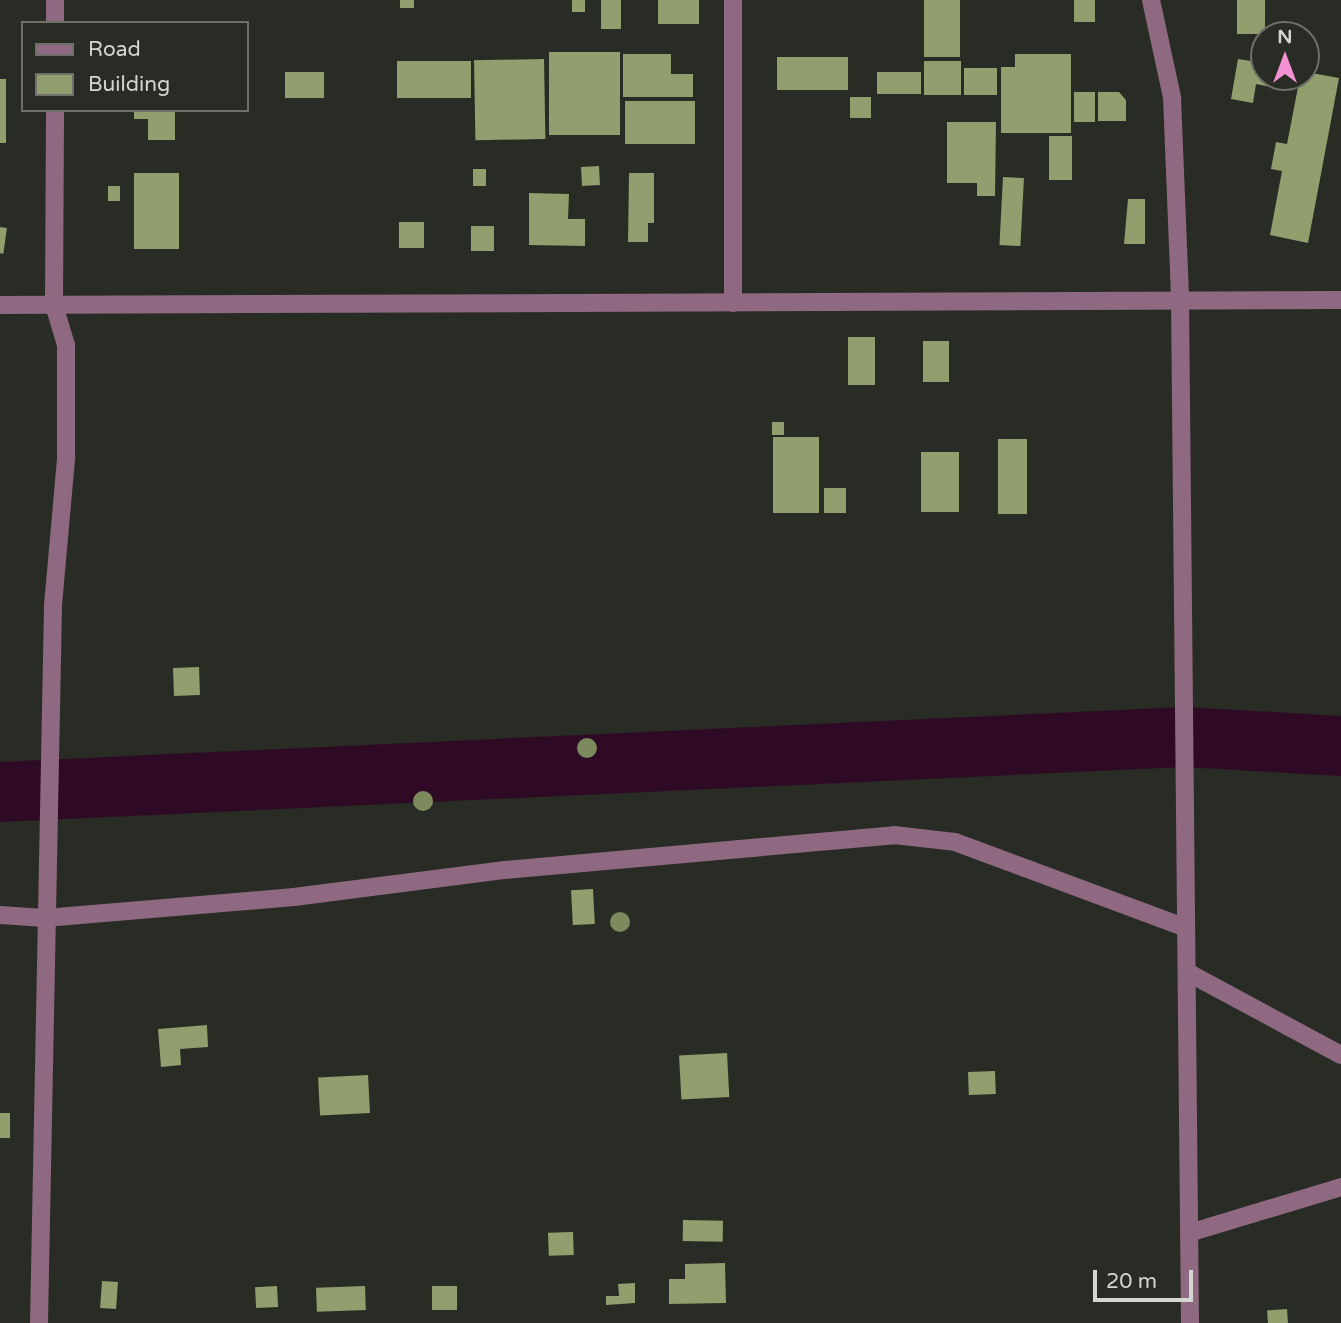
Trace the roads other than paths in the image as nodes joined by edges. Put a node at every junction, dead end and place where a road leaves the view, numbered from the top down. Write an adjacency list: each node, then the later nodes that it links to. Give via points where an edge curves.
1 (55, 0): 4 (street)
2 (733, 0): 8 (street)
3 (1151, 0): 6 (street, via 1172,97)
4 (55, 21)
5 (55, 112): 10 (street)
6 (1180, 300): 7 (street); 8 (street); 13 (street)
7 (1341, 300)
8 (733, 303): 10 (street)
9 (0, 305): 10 (street)
10 (54, 305): 12 (street, via 66,345 66,458 53,605)
11 (0, 915): 12 (street)
12 (45, 918): 13 (street, via 894,835 955,842); 18 (street)
13 (1186, 928): 14 (street)
14 (1187, 972): 15 (street); 17 (street)
15 (1341, 1055)
16 (1341, 1187): 17 (street)
17 (1189, 1233): 19 (street)
18 (39, 1323)
19 (1190, 1323)

